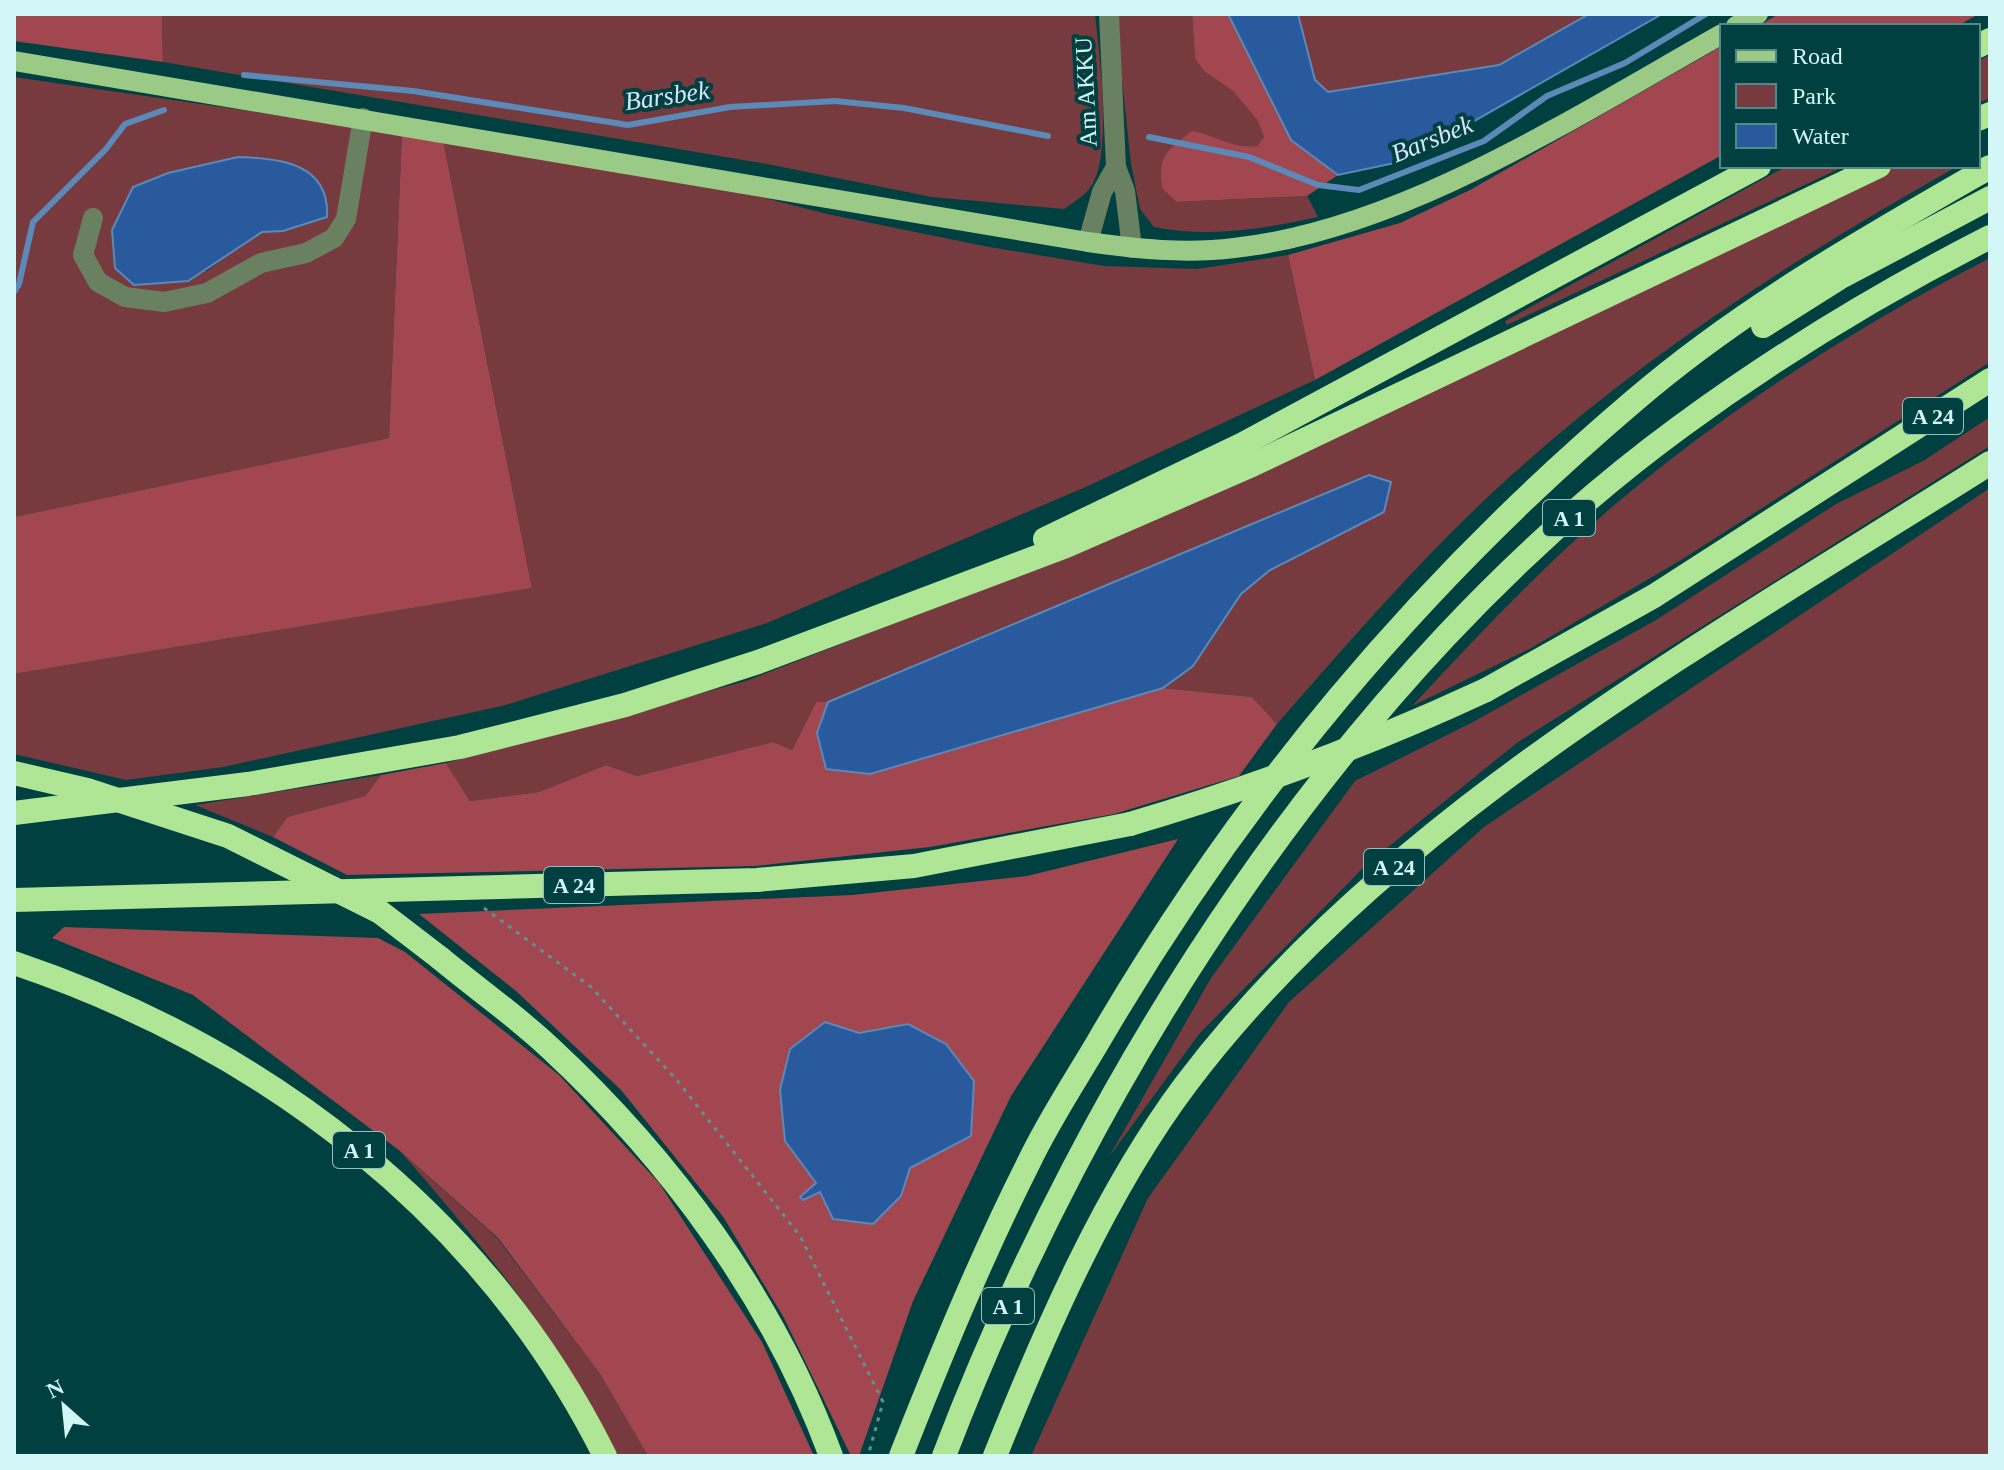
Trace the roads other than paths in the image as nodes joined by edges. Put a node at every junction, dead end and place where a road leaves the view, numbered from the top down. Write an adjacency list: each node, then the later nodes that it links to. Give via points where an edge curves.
1 (1109, 14): 7 (street, Am AKKU)
2 (1758, 14): 3 (main road)
3 (1740, 24)
4 (1720, 35): 15 (main road, via 1408,201 1278,241 1191,251)
5 (14, 61): 6 (main road)
6 (363, 118): 12 (street, via 346,219 334,238 306,253 261,263 207,293 164,302 125,297 98,282 83,255); 14 (main road)
7 (1116, 167): 14 (street, Am AKKU, via 1102,192); 15 (street, Am AKKU, via 1125,191)
8 (1990, 167): 18 (highway, A 1, via 1867,238 1719,335 1636,399)
9 (1755, 168): 19 (highway, via 1243,444)
10 (1875, 168): 19 (highway, via 1252,465 1066,546)
11 (1990, 198): 18 (highway, A 1, via 1825,286)
12 (93, 218)
13 (1990, 237): 27 (highway, A 1, via 1855,311 1678,428 1536,547 1364,729 1236,900 1128,1072 1014,1291)
14 (1088, 242): 15 (main road)
15 (1132, 248)
16 (1990, 380): 22 (highway, A 24, bridge, via 1654,596 1486,690 1308,767 1130,824 914,866 757,880)
17 (1990, 463): 28 (highway, A 24, via 1577,726 1380,878 1273,983 1186,1084 1112,1200 1061,1299)
18 (1565, 465): 26 (highway, A 1, via 1505,518 1387,640 1264,787 1202,877 1030,1159)
19 (972, 579): 21 (highway, via 758,662 625,705 460,747 248,784)
20 (14, 773): 24 (highway, bridge, via 87,790 228,836 380,912 547,1045 633,1130 720,1244 770,1325)
21 (14, 813)
22 (14, 900)
23 (14, 963): 25 (highway, A 1, via 90,990 193,1039 282,1091 354,1146 423,1209 487,1279 550,1365)
24 (828, 1448)
25 (605, 1456)
26 (901, 1456)
27 (944, 1456)
28 (995, 1456)

